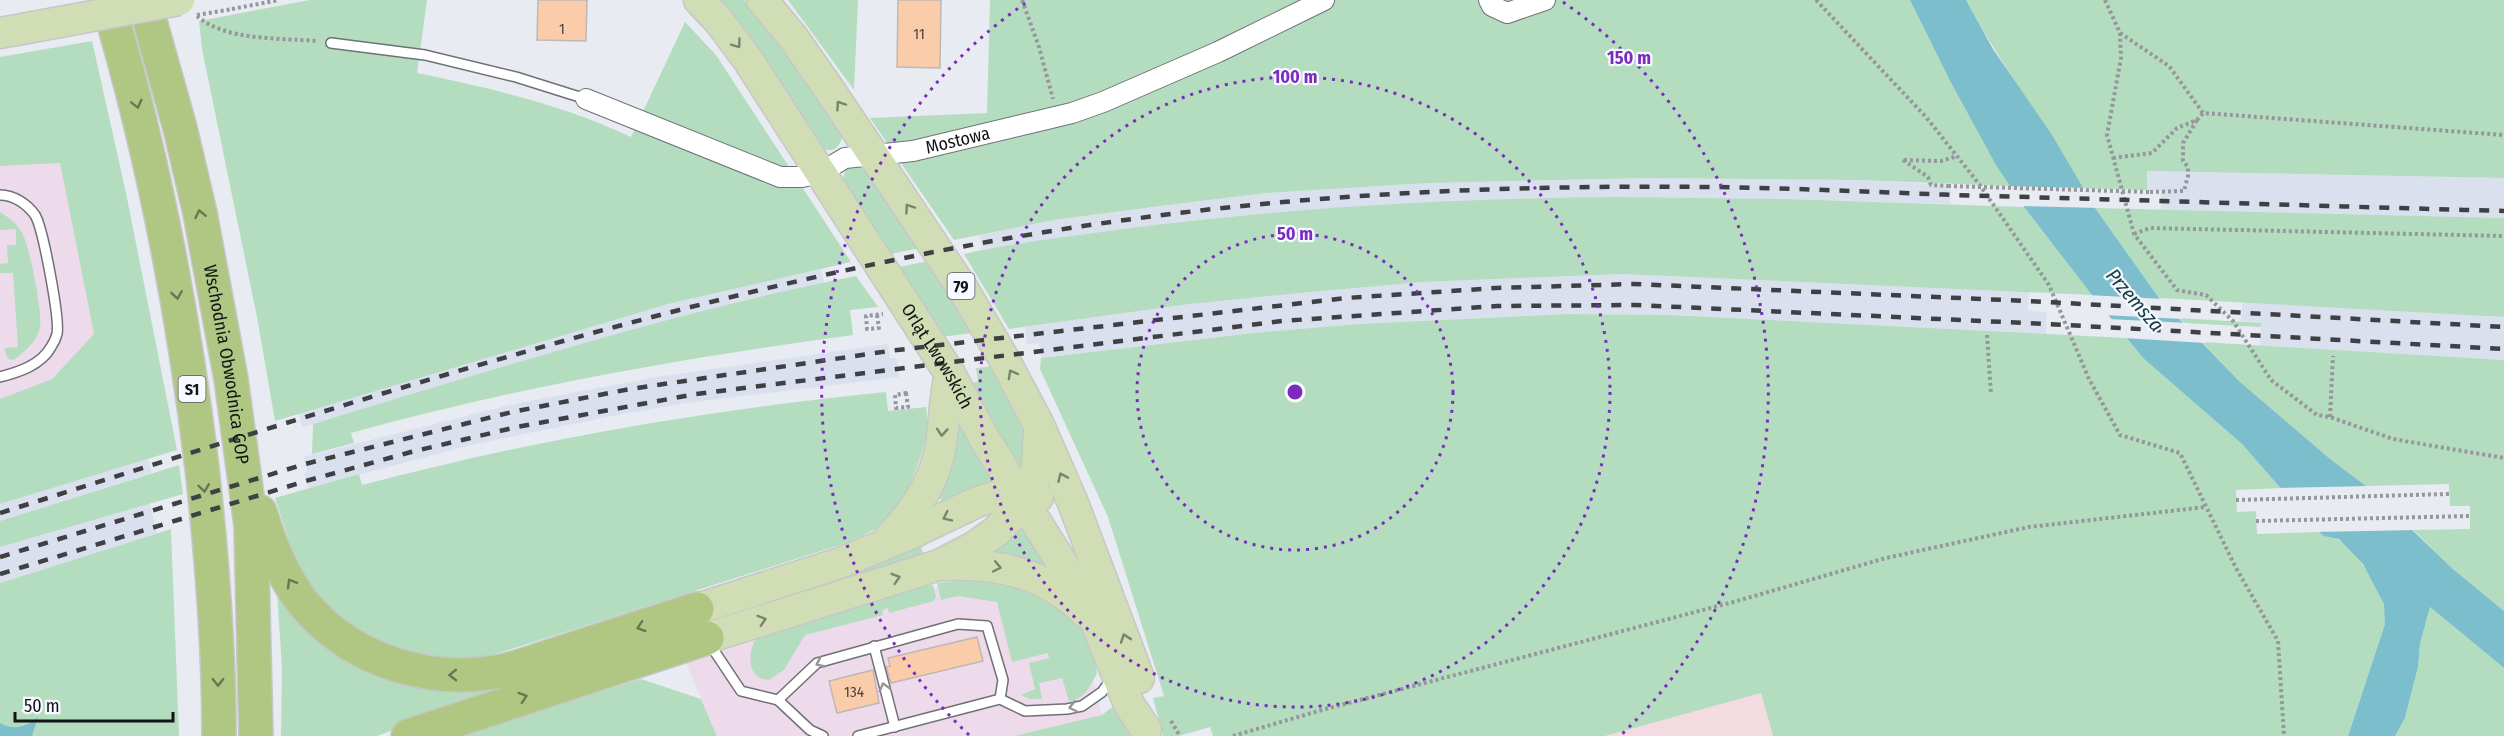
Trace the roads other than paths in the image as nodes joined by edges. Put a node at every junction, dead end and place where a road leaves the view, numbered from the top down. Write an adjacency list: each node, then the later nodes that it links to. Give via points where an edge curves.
1 (107, 0): 31 (highway, Wschodnia Obwodnica GOP / S1, one-way to 31, via 155,180 191,381 213,569)
2 (144, 0): 18 (highway, Wschodnia Obwodnica GOP / S1, one-way to 2, via 200,213)
3 (699, 0): 13 (main road, Orląt Lwowskich / 79, one-way to 13, via 748,60)
4 (762, 0): 12 (main road, Orląt Lwowskich / 79, one-way to 4, via 810,60)
5 (1324, 0): 12 (street, Mostowa, via 1103,102 1055,118 913,151)
6 (1489, 0): 7 (street, via 1492,6 1507,13)
7 (1545, 0)
8 (186, 6): 9 (main road, bridge)
9 (0, 33)
10 (331, 43): 11 (lane, via 425,56 516,77)
11 (586, 99): 13 (street, Mostowa, via 780,177)
12 (873, 154): 13 (street, Mostowa, via 845,158); 17 (main road, Orląt Lwowskich / 79, one-way to 12, via 980,316)
13 (820, 172): 15 (main road, Orląt Lwowskich / 79)
14 (0, 195): 16 (lane, via 23,202 36,216 57,316 57,334 39,360)
15 (950, 374): 19 (main road, Orląt Lwowskich / 79, via 984,438); 21 (main road, one-way to 21, via 941,444 931,479 911,513)
16 (0, 377)
17 (1039, 425): 19 (main road, via 1032,486); 20 (main road, Orląt Lwowskich / 79, one-way to 17)
18 (239, 437): 24 (highway, one-way to 18, via 499,672 441,675 380,659 334,632 297,594 261,514); 32 (highway, Wschodnia Obwodnica GOP / S1, via 251,525)
19 (1022, 496): 20 (main road, via 1036,496 1054,505); 21 (main road, one-way to 21, via 998,496 977,502); 22 (main road, via 1015,513 995,532); 23 (main road, Orląt Lwowskich / 79)
20 (1084, 529): 30 (main road, Orląt Lwowskich / 79, one-way to 20, via 1140,679)
21 (882, 546): 24 (main road)
22 (939, 565): 23 (main road, one-way to 23, via 981,564 1017,572 1046,583 1074,601); 24 (main road, one-way to 22)
23 (1096, 623): 26 (main road, Orląt Lwowskich / 79)
24 (702, 624): 28 (lane, via 716,656 741,691); 33 (highway, one-way to 24)
25 (874, 646): 27 (lane, via 958,624 987,626 1003,680); 28 (lane, one-way to 28, via 817,663); 29 (lane, one-way to 25)
26 (1116, 671): 27 (lane, one-way to 27, via 1102,692 1082,706 1025,711); 30 (main road, Orląt Lwowskich / 79)
27 (1000, 699): 29 (lane)
28 (778, 700): 34 (lane, via 810,730)
29 (895, 727): 35 (lane)
30 (1146, 733)
31 (219, 736)
32 (256, 736)
33 (408, 736)
34 (823, 736)
35 (858, 736)

